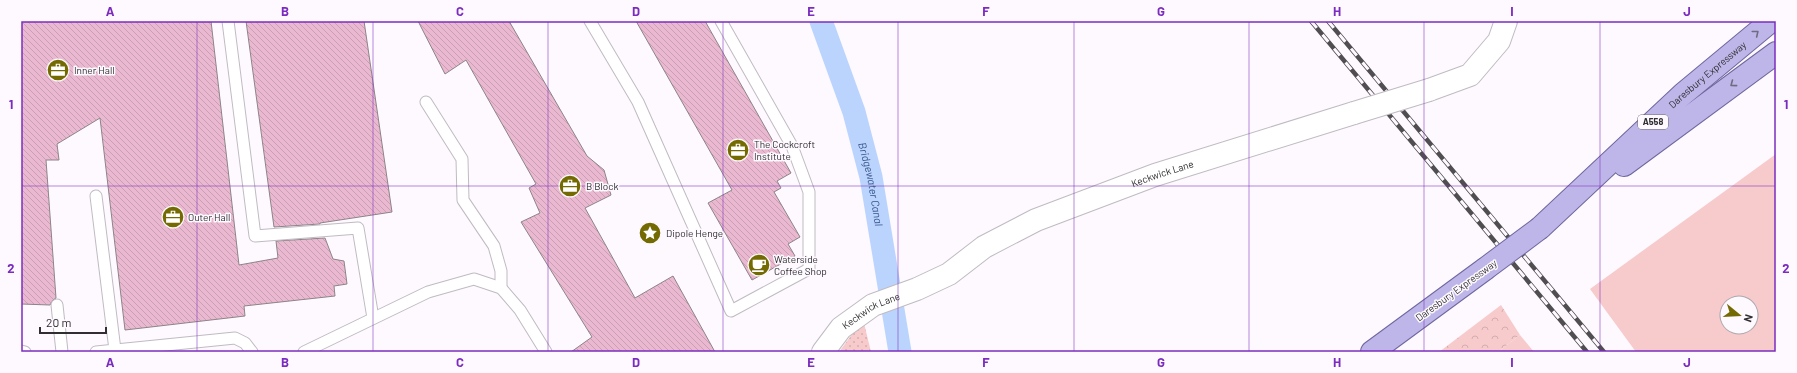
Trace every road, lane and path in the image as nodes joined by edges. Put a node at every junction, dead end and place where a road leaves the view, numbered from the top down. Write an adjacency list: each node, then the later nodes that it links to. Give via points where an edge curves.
1 (228, 21): 12 (lane, via 255,236 358,228)
2 (590, 21): 3 (lane, via 638,102 730,311 809,269 809,192 792,146)
3 (721, 21)
4 (1506, 21): 21 (street, Keckwick Lane, bridge, via 1499,41 1470,75 1354,114 1155,175 1036,220 984,247 950,274 873,305 840,328)
5 (1771, 21): 9 (main road, Daresbury Expressway / A558, one-way to 5, via 1683,94)
6 (1776, 53): 9 (main road, Daresbury Expressway / A558, one-way to 9)
7 (426, 102): 10 (lane, via 462,159 463,200 494,246 501,271)
8 (96, 196): 13 (lane)
9 (1540, 228): 22 (main road, Daresbury Expressway / A558, bridge)
10 (501, 288): 12 (lane, via 474,279 428,292); 20 (lane, via 520,310)
11 (57, 306): 16 (lane)
12 (372, 318): 19 (lane)
13 (115, 350): 17 (lane); 18 (lane, via 235,338 245,342)
14 (21, 351): 15 (lane)
15 (25, 352)
16 (62, 352)
17 (96, 352)
18 (252, 352)
19 (304, 352)
20 (546, 352)
21 (823, 352)
22 (1372, 352)

